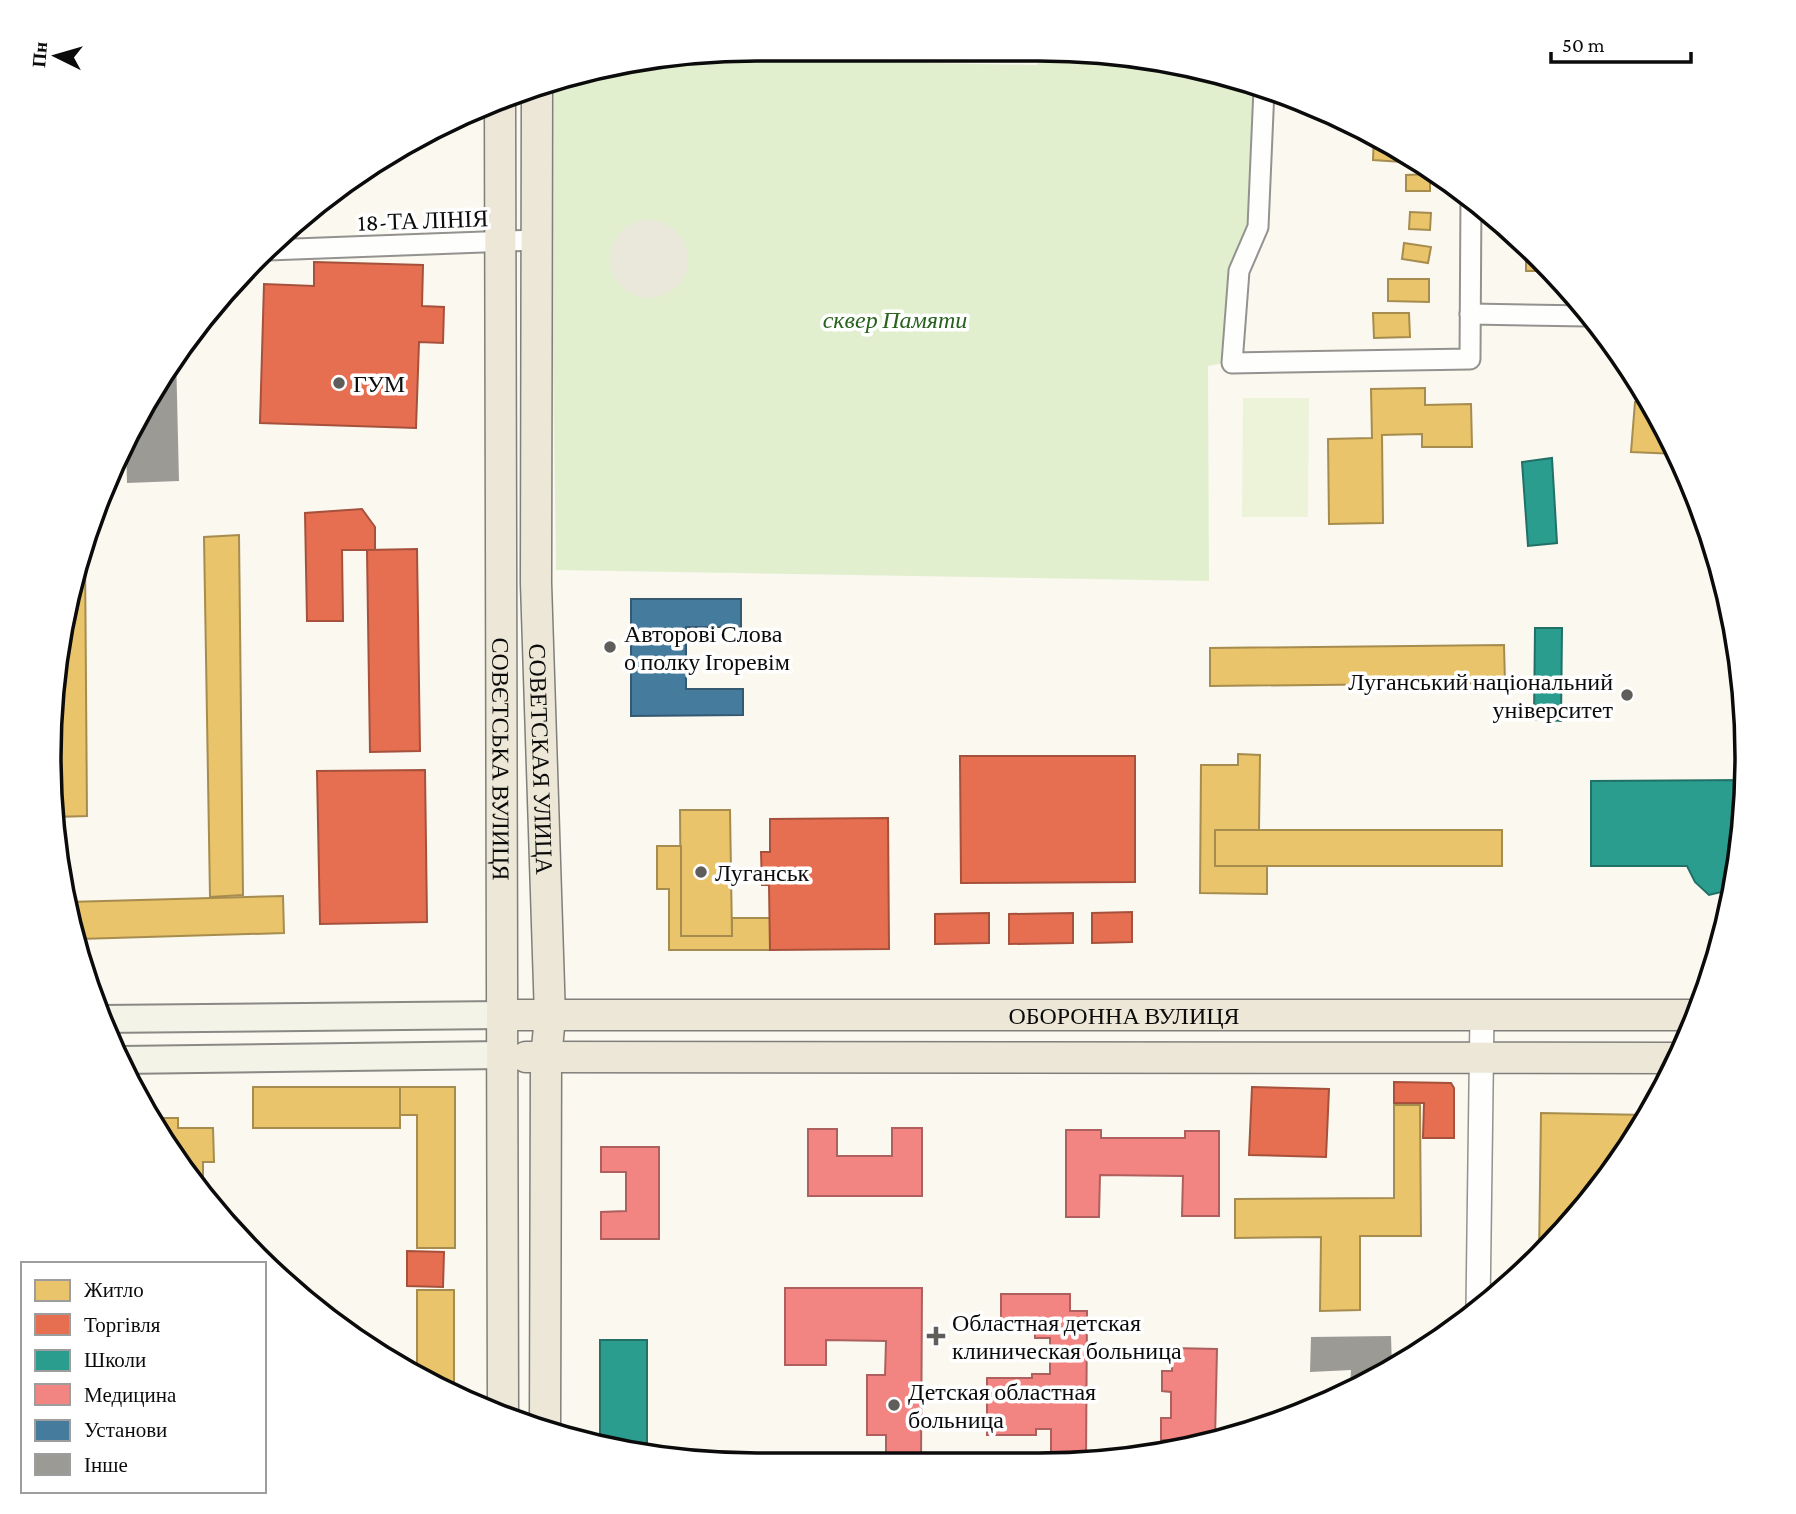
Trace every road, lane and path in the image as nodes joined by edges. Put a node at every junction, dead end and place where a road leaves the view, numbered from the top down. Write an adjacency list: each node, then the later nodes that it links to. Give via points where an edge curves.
1 (537, 97): 5 (main road, СОВЕТСКАЯ УЛИЦА)
2 (1264, 98): 8 (street, via 1258,227 1239,271 1231,363 1471,359)
3 (500, 111): 6 (main road, СОВЄТСЬКА ВУЛИЦЯ)
4 (1471, 212): 8 (street)
5 (538, 240): 6 (street, 18-ТА ЛІНІЯ); 13 (main road, СОВЕТСКАЯ УЛИЦА, via 536,583)
6 (502, 242): 7 (street, 18-ТА ЛІНІЯ); 12 (main road, СОВЄТСЬКА ВУЛИЦЯ)
7 (281, 250)
8 (1470, 314): 9 (street)
9 (1577, 316)
10 (1482, 1015): 11 (main road, ОБОРОННА ВУЛИЦЯ); 13 (main road, ОБОРОННА ВУЛИЦЯ); 16 (street)
11 (1685, 1015)
12 (503, 1016): 13 (main road, ОБОРОННА ВУЛИЦЯ); 14 (main road); 15 (main road, СОВЄТСЬКА ВУЛИЦЯ)
13 (550, 1017): 17 (main road, СОВЕТСКАЯ УЛИЦА)
14 (112, 1018)
15 (502, 1055): 17 (main road, ОБОРОННА ВУЛИЦЯ); 19 (main road); 21 (main road, СОВЄТСЬКА ВУЛИЦЯ)
16 (1481, 1055): 17 (main road, ОБОРОННА ВУЛИЦЯ); 18 (main road, ОБОРОННА ВУЛИЦЯ); 20 (street)
17 (545, 1058): 22 (main road, СОВЕТСКАЯ УЛИЦА)
18 (1666, 1058)
19 (131, 1060)
20 (1479, 1296)
21 (503, 1405)
22 (545, 1420)

